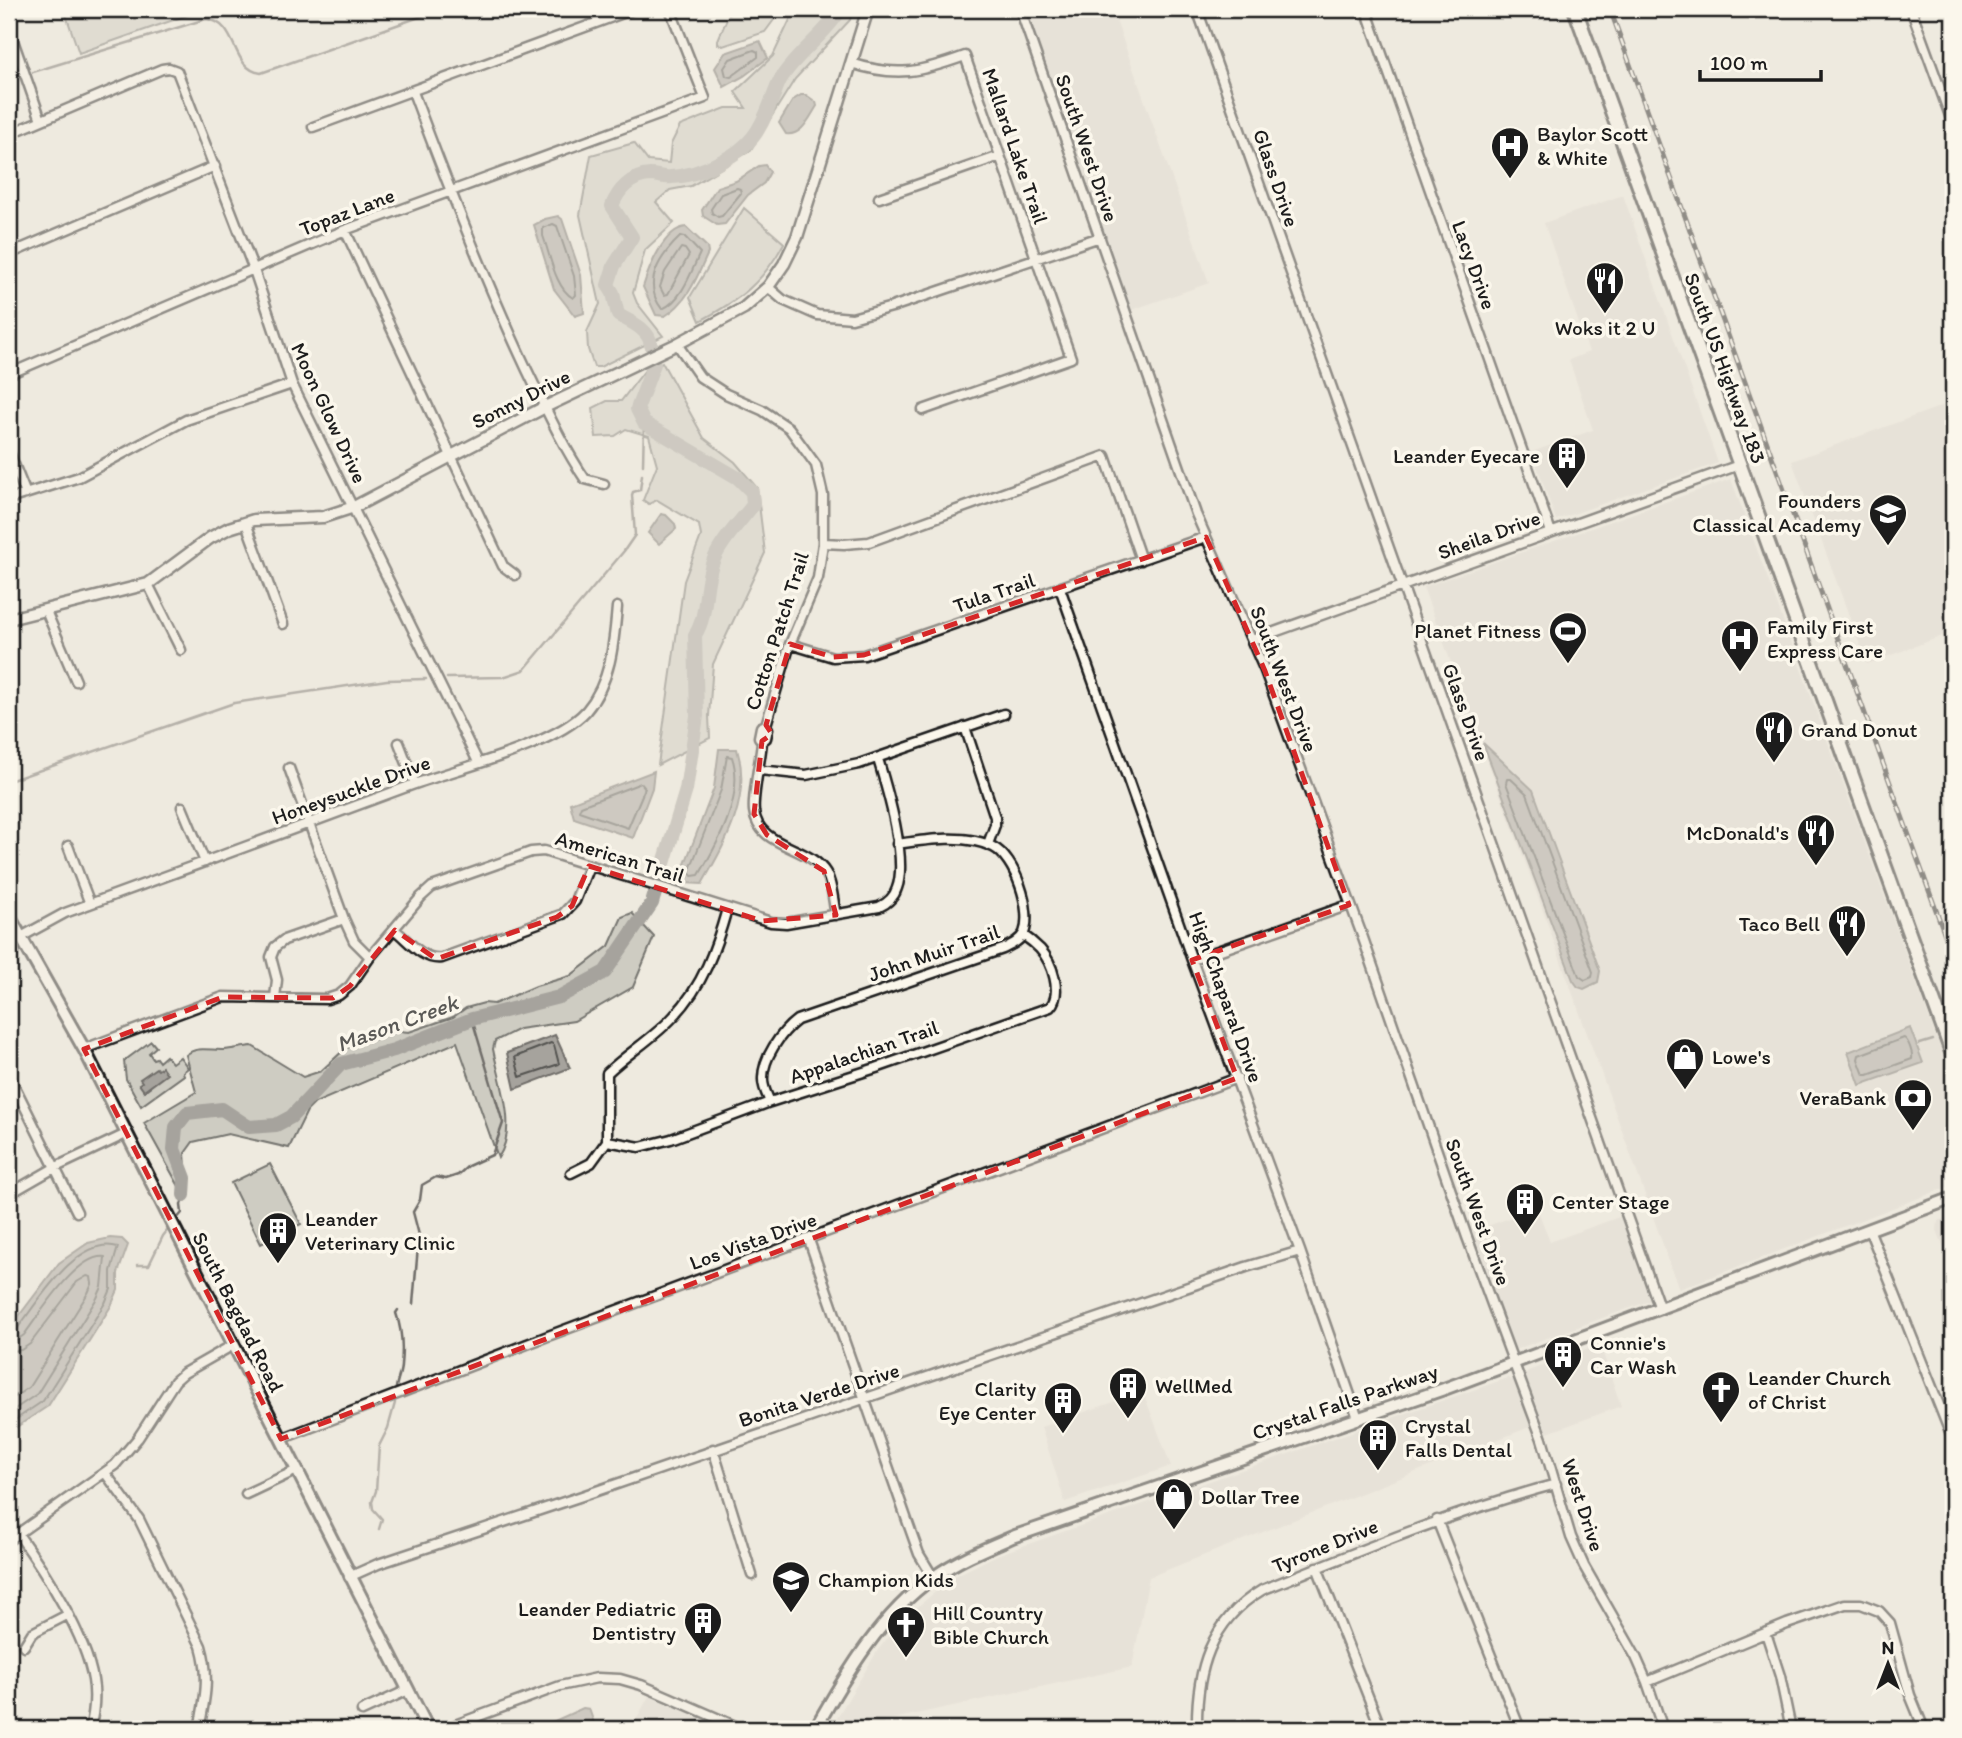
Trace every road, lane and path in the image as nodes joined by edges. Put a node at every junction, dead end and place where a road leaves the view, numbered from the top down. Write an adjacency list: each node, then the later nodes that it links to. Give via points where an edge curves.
1 (634, 9): 11 (street)
2 (670, 9): 18 (street, Topaz Lane, via 705,98)
3 (868, 9): 10 (street, Sonny Drive)
4 (1020, 9): 21 (street, South West Drive)
5 (1197, 9): 45 (street, Glass Drive)
6 (1366, 9): 39 (street, Lacy Drive)
7 (1575, 9): 33 (main road, South US Highway 183)
8 (1911, 9): 13 (street)
9 (9, 29): 12 (street)
10 (851, 63): 16 (street, Mallard Lake Trail, via 904,73 965,56); 25 (street, Sonny Drive, via 797,237)
11 (413, 92): 14 (street); 18 (street)
12 (41, 120): 15 (street); 17 (street, Moon Glow Drive, via 162,69 172,69 180,76)
13 (1953, 124)
14 (313, 127)
15 (9, 135)
16 (1000, 156): 19 (street); 23 (street, Mallard Lake Trail)
17 (215, 166): 22 (street); 24 (street, Moon Glow Drive)
18 (451, 192): 20 (street, Topaz Lane); 29 (street, via 501,316)
19 (879, 198)
20 (345, 230): 24 (street, Topaz Lane); 32 (street)
21 (1100, 237): 23 (street); 40 (street, South West Drive)
22 (9, 254)
23 (1036, 259): 25 (street, via 852,318 817,315 783,300); 30 (street, Mallard Lake Trail, via 1071,358)
24 (254, 270): 27 (street, Topaz Lane); 28 (street, Moon Glow Drive)
25 (768, 287): 26 (street, Sonny Drive, via 744,307)
26 (677, 344): 29 (street, Sonny Drive); 41 (street, Cotton Patch Trail, via 700,377 789,428 816,466 823,495)
27 (9, 374)
28 (292, 384): 35 (street, via 186,420 79,477); 37 (street, Moon Glow Drive)
29 (545, 407): 32 (street, Sonny Drive); 34 (street, via 586,479)
30 (923, 410)
31 (9, 452): 35 (street)
32 (451, 456): 37 (street, Sonny Drive); 43 (street, via 503,565)
33 (1739, 465): 39 (street, Sheila Drive); 83 (main road, South US Highway 183)
34 (604, 484)
35 (26, 494): 36 (street)
36 (9, 499)
37 (354, 507): 38 (street, Sonny Drive, via 323,517); 59 (street, Moon Glow Drive)
38 (246, 523): 44 (street, Sonny Drive, via 210,538); 50 (street)
39 (1551, 532): 45 (street, Sheila Drive)
40 (1206, 537): 42 (street, Tula Trail); 51 (street, South West Drive)
41 (823, 543): 42 (street, via 869,542 1105,456); 52 (street, Cotton Patch Trail, via 818,578)
42 (1141, 560): 46 (street, Tula Trail)
43 (515, 575)
44 (148, 584): 48 (street, Sonny Drive); 53 (street)
45 (1402, 585): 51 (street, Sheila Drive); 97 (street, Glass Drive)
46 (1060, 588): 52 (street, Tula Trail, via 864,655 833,657); 80 (street, High Chaparal Drive)
47 (617, 607): 59 (street, Honeysuckle Drive, via 606,677 587,710 564,730)
48 (46, 611): 49 (street, Sonny Drive); 54 (street)
49 (9, 619)
50 (283, 624)
51 (1252, 640): 71 (street, South West Drive)
52 (790, 644): 61 (street, Cotton Patch Trail, via 766,725 761,727)
53 (181, 650)
54 (76, 681)
55 (1004, 714): 56 (street)
56 (965, 727): 58 (street); 66 (street, via 994,812)
57 (399, 743): 62 (street)
58 (878, 759): 61 (street, via 806,775); 65 (street, American Trail)
59 (478, 762): 62 (street, Honeysuckle Drive)
60 (289, 768): 64 (street)
61 (760, 770): 73 (street, Cotton Patch Trail, via 753,808 759,826 824,871)
62 (415, 784): 64 (street, Honeysuckle Drive)
63 (182, 807): 68 (street)
64 (310, 824): 68 (street, Honeysuckle Drive); 75 (street)
65 (897, 844): 66 (street, via 944,838); 73 (street, American Trail, via 900,881 890,901)
66 (988, 845): 77 (street, John Muir Trail, via 1003,854 1014,871 1026,909)
67 (68, 846): 70 (street)
68 (205, 862): 70 (street, Honeysuckle Drive)
69 (589, 866): 72 (street, American Trail); 76 (street, American Trail, via 544,851 531,852 432,887); 76 (street, via 575,901 563,914 442,958 425,956)
70 (90, 904): 78 (street, Honeysuckle Drive)
71 (1349, 905): 80 (street); 99 (street, South West Drive)
72 (727, 909): 73 (street, American Trail, via 779,923); 88 (street, via 705,972 674,1016 607,1073)
73 (836, 915)
74 (9, 916): 78 (main road, South Bagdad Road)
75 (344, 919): 79 (street, via 355,942); 81 (street, via 275,947 271,957 277,980)
76 (395, 930): 79 (street, American Trail)
77 (1023, 935): 86 (street, John Muir Trail, via 1009,946 797,1020 766,1063 763,1080); 86 (street, Appalachian Trail, via 1046,958 1057,990 1050,1007)
78 (21, 937): 82 (main road, South Bagdad Road)
79 (370, 957): 81 (street, American Trail, via 350,986 333,998)
80 (1192, 960): 85 (street, High Chaparal Drive)
81 (275, 998): 82 (street, American Trail, via 214,1000)
82 (84, 1049): 87 (main road, South Bagdad Road)
83 (1953, 1055)
84 (9, 1075): 89 (street)
85 (1237, 1078): 95 (street, Los Vista Drive); 96 (street, High Chaparal Drive)
86 (770, 1102): 88 (street, Appalachian Trail, via 640,1147)
87 (127, 1134): 89 (street); 98 (main road, South Bagdad Road)
88 (607, 1141): 90 (street, via 591,1163)
89 (56, 1167): 91 (street); 93 (street)
90 (571, 1173)
91 (9, 1194)
92 (1953, 1198): 94 (main road, Crystal Falls Parkway)
93 (77, 1212)
94 (1869, 1229): 97 (main road, Crystal Falls Parkway); 103 (street)
95 (809, 1240): 100 (street); 102 (street, Los Vista Drive)
96 (1300, 1251): 100 (street, Bonita Verde Drive); 101 (street, High Chaparal Drive)
97 (1660, 1309): 99 (main road, Crystal Falls Parkway)
98 (233, 1345): 102 (main road, South Bagdad Road); 106 (street, via 175,1381 134,1444)
99 (1513, 1363): 101 (main road, Crystal Falls Parkway); 107 (street, West Drive)
100 (866, 1399): 104 (street, Bonita Verde Drive); 115 (street, via 919,1554)
101 (1359, 1418): 115 (main road, Crystal Falls Parkway, via 1015,1536)
102 (281, 1439): 105 (main road, South Bagdad Road)
103 (1953, 1440)
104 (713, 1449): 113 (street); 114 (street, Bonita Verde Drive)
105 (297, 1470): 108 (street); 114 (main road, South Bagdad Road)
106 (106, 1474): 110 (street); 123 (street, via 139,1519 201,1646 206,1690)
107 (1556, 1484): 109 (street, Tyrone Drive); 119 (street, West Drive, via 1577,1552)
108 (246, 1494)
109 (1437, 1520): 112 (street, Tyrone Drive); 130 (street)
110 (18, 1534): 111 (street); 116 (street)
111 (9, 1540)
112 (1317, 1567): 128 (street, Tyrone Drive, via 1249,1598 1221,1627 1202,1676); 129 (street)
113 (752, 1575)
114 (349, 1577): 120 (main road, South Bagdad Road)
115 (933, 1577): 127 (main road, Crystal Falls Parkway, via 903,1603 867,1646)
116 (67, 1615): 118 (street, via 32,1633); 122 (street, via 93,1678)
117 (1766, 1633): 119 (street); 132 (street); 133 (street, via 1845,1604 1879,1611 1894,1632)
118 (24, 1646)
119 (1647, 1682): 131 (street, West Drive)
120 (408, 1690): 121 (street); 124 (main road, South Bagdad Road)
121 (362, 1711)
122 (90, 1729)
123 (198, 1729)
124 (428, 1729)
125 (444, 1729): 126 (street, via 561,1686 597,1678 642,1685)
126 (742, 1729)
127 (816, 1729)
128 (1197, 1729)
129 (1381, 1729)
130 (1520, 1729)
131 (1663, 1729)
132 (1791, 1729)
133 (1924, 1729)

